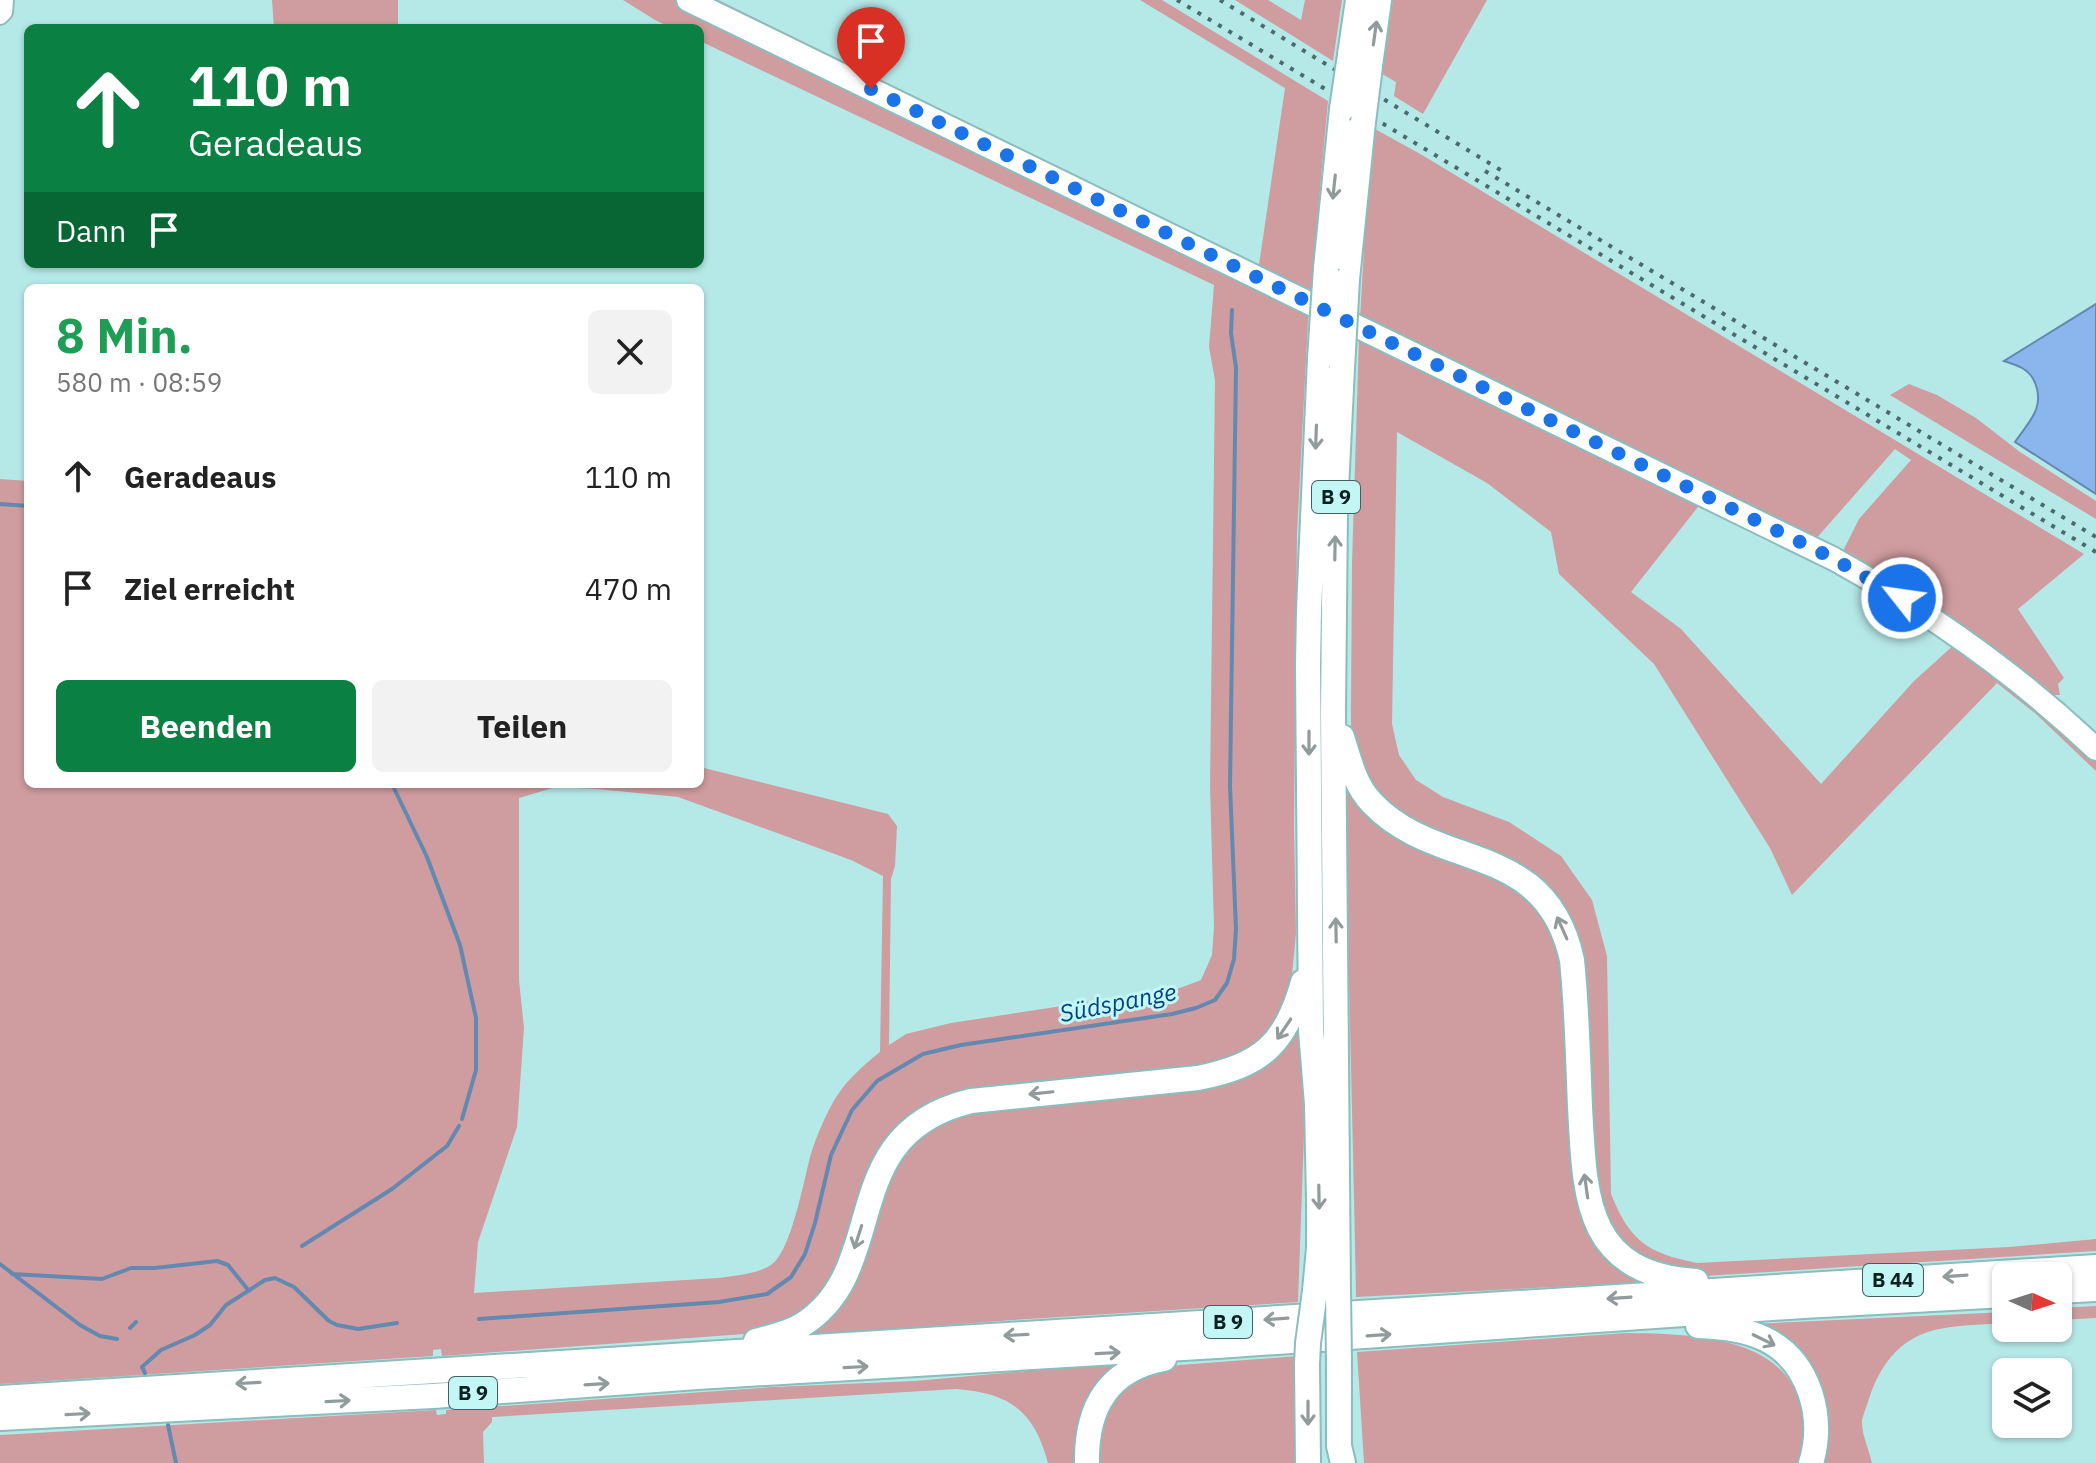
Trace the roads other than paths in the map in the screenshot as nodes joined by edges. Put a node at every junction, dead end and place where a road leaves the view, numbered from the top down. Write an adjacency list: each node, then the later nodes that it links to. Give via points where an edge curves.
1 (5, 0): 5 (street)
2 (688, 0): 9 (main road, via 1834,559 1966,641)
3 (1358, 0): 6 (highway, B 9)
4 (1379, 0): 6 (highway, B 9, one-way to 4)
5 (0, 16)
6 (1360, 60): 7 (highway, B 9, bridge)
7 (1331, 363): 8 (highway, B 9, one-way to 7); 10 (highway, B 9, one-way to 10, via 1309,610)
8 (1333, 712): 12 (highway, one-way to 8, via 1652,1274 1623,1256 1601,1232 1586,1187 1572,960 1557,917 1519,878 1419,835 1374,805 1354,776); 15 (highway, B 9, one-way to 8)
9 (2096, 749)
10 (1310, 956): 15 (highway, one-way to 15, via 1319,1248); 19 (highway, one-way to 19, via 1297,1007 1279,1038 1231,1071 971,1101 931,1115 899,1141 885,1162 848,1267 822,1309 786,1332)
11 (2096, 1267): 12 (highway, B 44, one-way to 12)
12 (1753, 1289): 19 (highway, B 9, one-way to 19)
13 (2096, 1289): 14 (highway)
14 (2072, 1290)
15 (1327, 1291): 22 (highway, B 9, bridge, via 1339,1362); 24 (highway, one-way to 24, bridge, via 1308,1343)
16 (1992, 1296): 17 (highway, B 44)
17 (1662, 1316): 18 (highway, B 9, one-way to 17); 25 (highway, one-way to 25, via 1683,1325 1747,1332 1779,1348 1799,1370 1811,1395 1817,1422)
18 (1217, 1346): 21 (highway, B 9, one-way to 18); 23 (highway, via 1151,1361 1110,1386 1088,1430)
19 (703, 1354): 20 (highway, B 9, one-way to 20)
20 (0, 1398)
21 (0, 1418)
22 (1341, 1455)
23 (1087, 1463)
24 (1308, 1463)
25 (1811, 1463)

